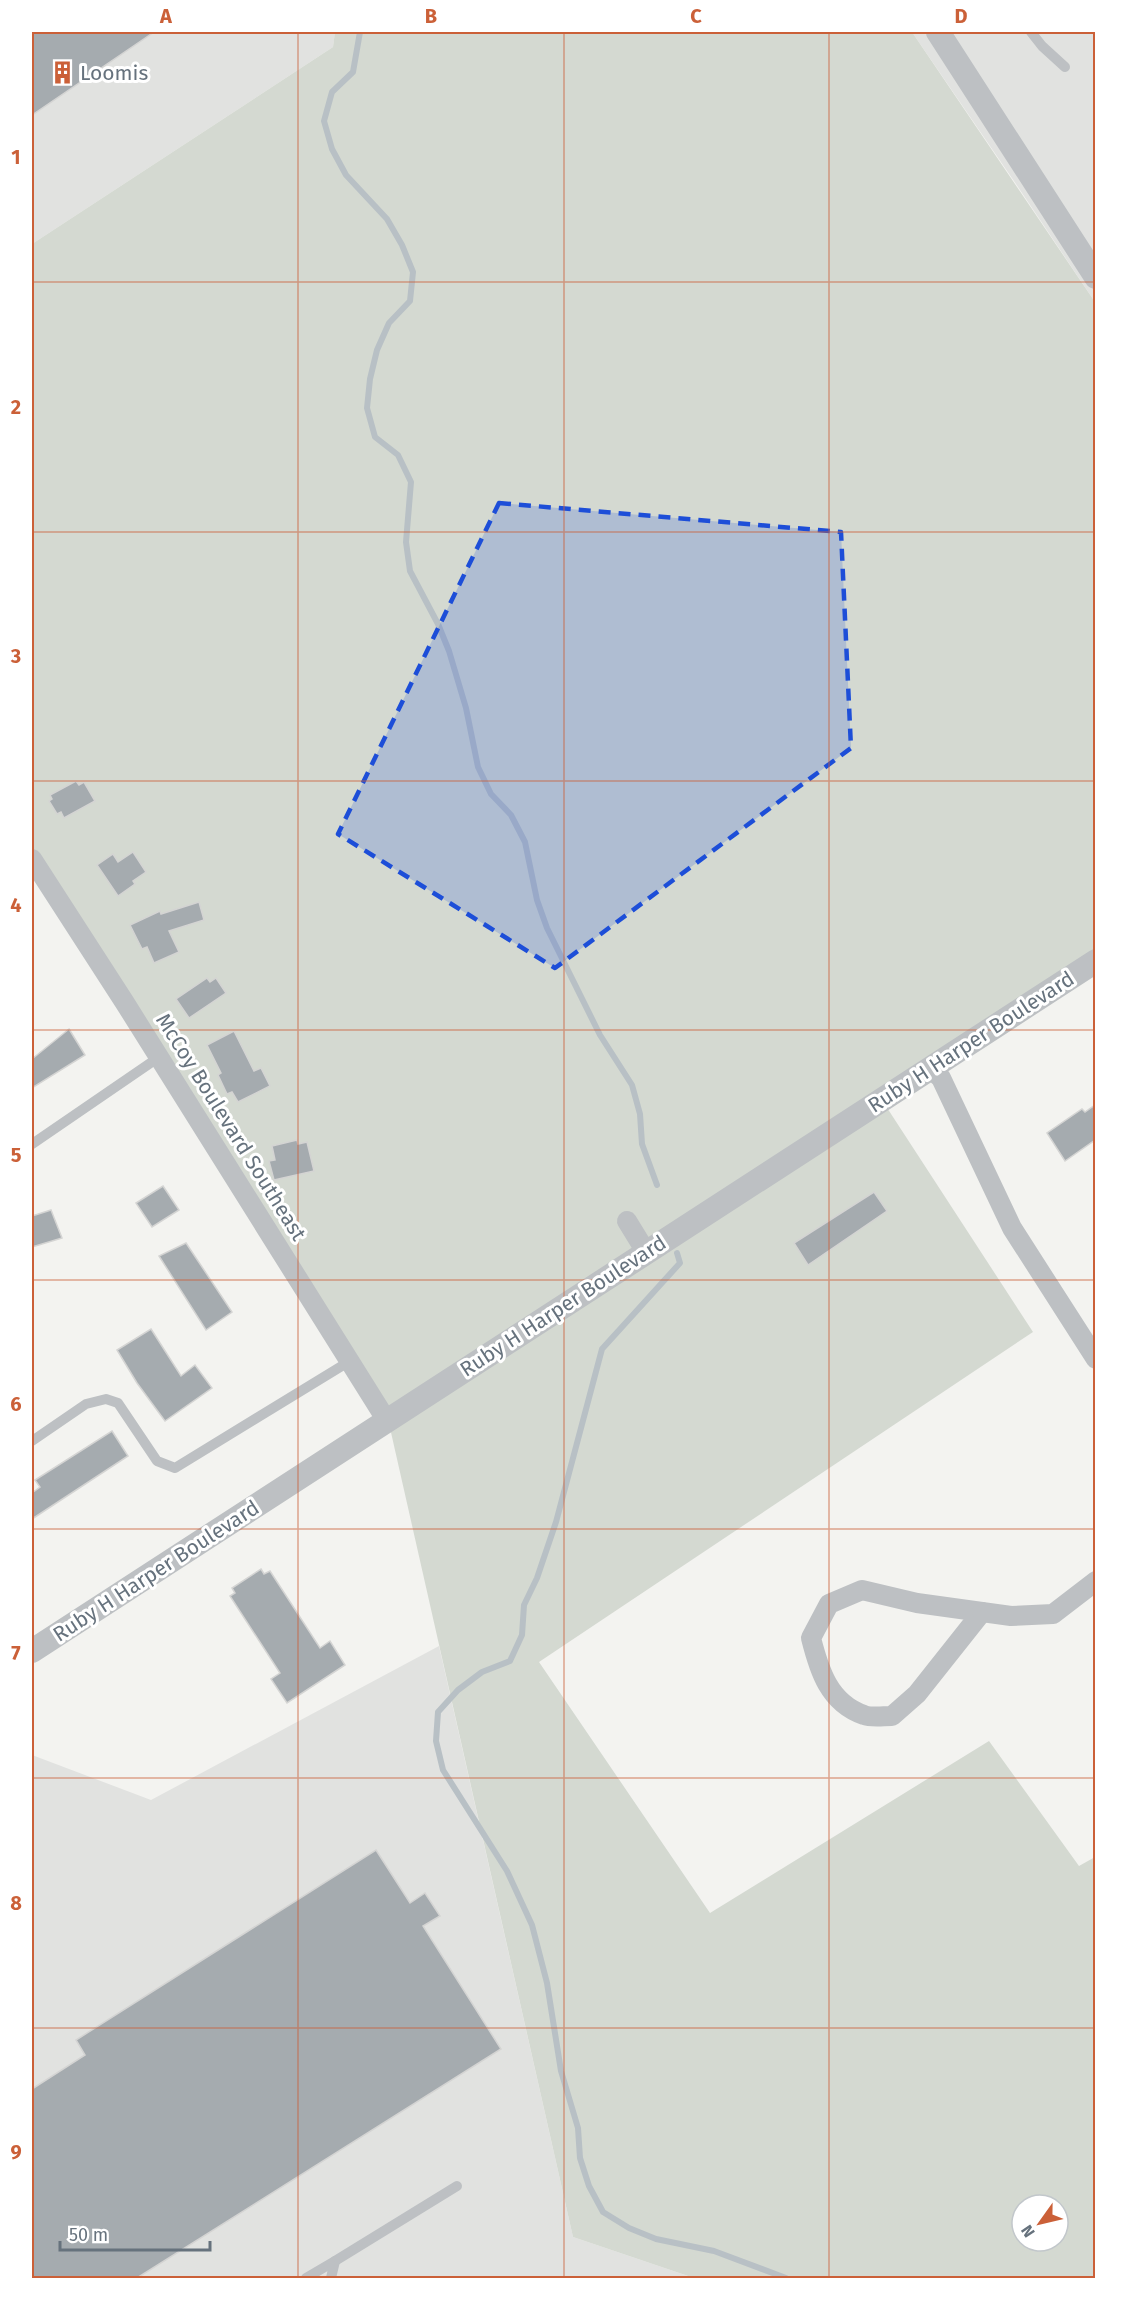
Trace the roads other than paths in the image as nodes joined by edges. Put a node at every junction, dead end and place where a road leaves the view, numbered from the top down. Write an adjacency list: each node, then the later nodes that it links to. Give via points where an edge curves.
1 (938, 32): 4 (street)
2 (1031, 32): 3 (lane)
3 (1065, 67)
4 (1095, 277)
5 (32, 859): 7 (street, McCoy Boulevard Southeast)
6 (1095, 961): 8 (street, Ruby H Harper Boulevard)
7 (159, 1058): 9 (lane); 13 (street, McCoy Boulevard Southeast)
8 (931, 1068): 11 (street, Ruby H Harper Boulevard); 12 (street, via 941,1078 1012,1228)
9 (32, 1144)
10 (627, 1221): 11 (street)
11 (646, 1252): 14 (street, Ruby H Harper Boulevard)
12 (1095, 1359)
13 (350, 1361): 14 (street, McCoy Boulevard Southeast); 15 (lane, via 175,1468 157,1461 118,1403 106,1399 86,1404)
14 (387, 1421): 18 (street, Ruby H Harper Boulevard)
15 (32, 1441)
16 (1095, 1581): 17 (street, via 1053,1614 1011,1616)
17 (982, 1612): 17 (street, via 862,1590 829,1604 811,1638 819,1672 837,1701 865,1716 892,1716 917,1694)
18 (32, 1651)
19 (457, 2186): 20 (lane)
20 (335, 2261): 21 (lane); 22 (lane)
21 (306, 2278)
22 (331, 2278)

